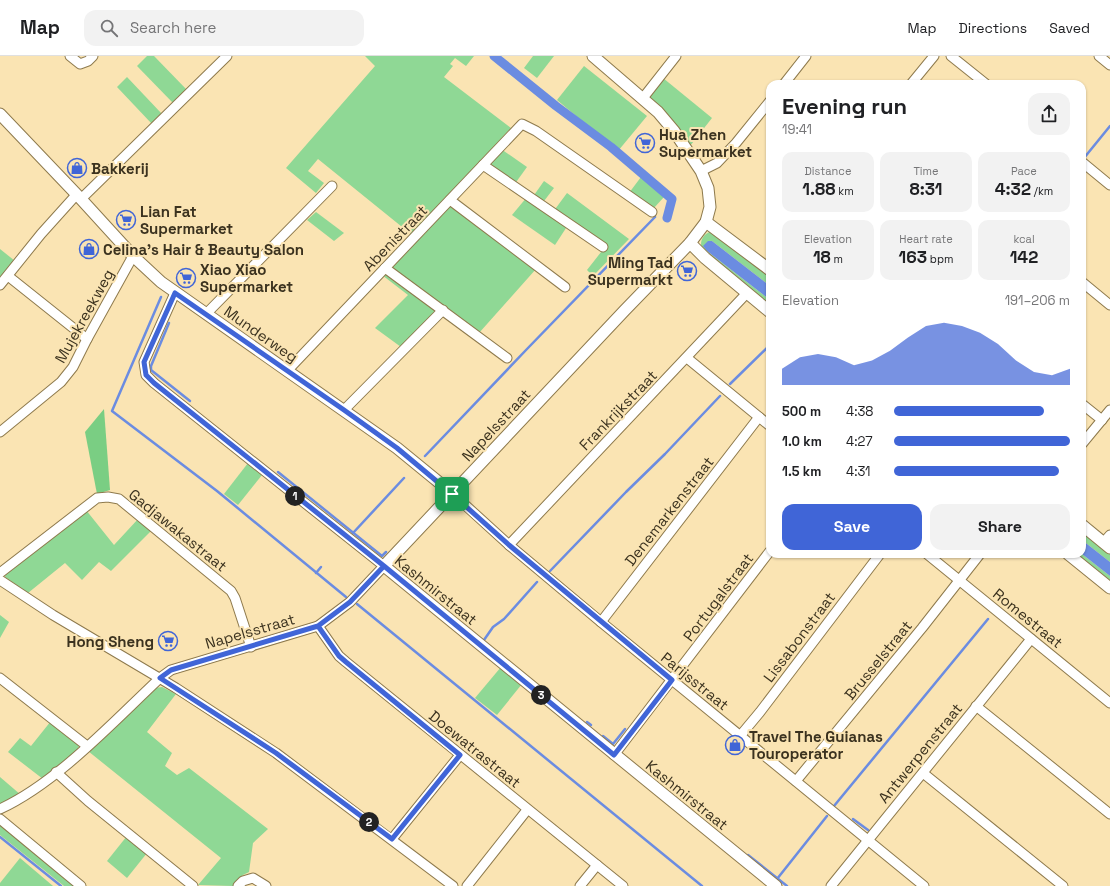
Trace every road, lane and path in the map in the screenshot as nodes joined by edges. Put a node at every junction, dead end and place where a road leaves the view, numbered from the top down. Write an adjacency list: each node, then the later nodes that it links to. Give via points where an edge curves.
1 (70, 56): 2 (street, via 80,64)
2 (94, 56)
3 (227, 56): 22 (street)
4 (593, 56): 14 (street)
5 (676, 56): 14 (street)
6 (806, 56): 11 (street)
7 (934, 56): 12 (street)
8 (951, 56): 13 (street)
9 (1099, 56): 10 (street)
10 (1110, 65)
11 (787, 80)
12 (914, 80)
13 (981, 80)
14 (643, 98): 19 (street, via 674,131)
15 (766, 106): 19 (street, via 717,163)
16 (0, 114): 22 (street, Munderweg)
17 (484, 165): 23 (street, Abenistraat); 24 (street, Abenistraat, via 522,124 536,131); 27 (street)
18 (1086, 165): 20 (street)
19 (701, 171): 25 (street, via 708,188 710,206)
20 (1110, 185)
21 (332, 186): 40 (street)
22 (79, 197): 28 (street, Munderweg); 31 (street, via 41,234)
23 (450, 200): 30 (street, Abenistraat); 34 (street)
24 (652, 212)
25 (706, 222): 26 (street, Napelsstraat); 29 (street)
26 (690, 243): 36 (street); 53 (street, Napelsstraat)
27 (603, 247)
28 (133, 256): 35 (street, Munderweg); 41 (street, Mujekreekweg)
29 (766, 264)
30 (385, 268): 39 (street); 44 (street, Abenistraat)
31 (8, 276): 32 (street); 41 (street)
32 (0, 285)
33 (1086, 285): 37 (street)
34 (565, 287)
35 (175, 293): 40 (street, Munderweg); 62 (street, Kashmirstraat, via 144,362 146,375)
36 (747, 293): 38 (street); 43 (street, Frankrijkstraat)
37 (1110, 305)
38 (766, 309)
39 (443, 310): 42 (street); 46 (street)
40 (206, 314): 44 (street, Munderweg)
41 (87, 339): 51 (street, Mujekreekweg, via 73,367 61,382)
42 (507, 358)
43 (687, 358): 48 (street); 56 (street, Frankrijkstraat)
44 (287, 371): 46 (street, Munderweg)
45 (1086, 407): 49 (street)
46 (344, 410): 53 (street, Munderweg, via 397,448)
47 (1110, 410): 49 (street)
48 (759, 417): 50 (street); 67 (street, Denemarkenstraat)
49 (1102, 420): 52 (street)
50 (766, 423)
51 (0, 432)
52 (1086, 439)
53 (452, 494): 56 (street, Parijsstraat); 62 (street, Napelsstraat)
54 (1086, 528): 55 (street)
55 (1108, 542)
56 (509, 545): 67 (street, Parijsstraat)
57 (766, 557): 73 (street, Portugalstraat)
58 (877, 558): 76 (street, Lissabonstraat)
59 (932, 558): 65 (street, Romestraat)
60 (977, 558): 65 (street, Brusselstraat)
61 (1073, 558): 66 (street)
62 (384, 566): 68 (street, Napelsstraat, via 350,602); 79 (street, Kashmirstraat)
63 (0, 573): 70 (street, Gadjawakastraat, via 97,498 118,499 231,591)
64 (0, 580): 72 (street, via 53,615)
65 (960, 580): 69 (street, Romestraat); 82 (street, Brusselstraat)
66 (1110, 588)
67 (601, 622): 73 (street, Parijsstraat)
68 (318, 626): 70 (street, Napelsstraat); 78 (street, Doewatrastraat, via 339,656)
69 (1031, 639): 74 (street, Romestraat); 75 (street, Antwerpenstraat)
70 (251, 647): 72 (street, Napelsstraat, via 171,670)
71 (0, 678): 77 (street)
72 (160, 678): 77 (street, Napelsstraat); 87 (street, via 276,753)
73 (672, 680): 76 (street, Parijsstraat); 79 (street, Portugalstraat)
74 (1110, 703)
75 (976, 706): 81 (street, Antwerpenstraat); 85 (street)
76 (740, 736): 82 (street, Parijsstraat)
77 (87, 746): 80 (street, Napelsstraat)
78 (460, 755): 84 (street, Doewatrastraat); 87 (street)
79 (614, 755): 98 (street, Kashmirstraat)
80 (56, 772): 83 (street, Napelsstraat, via 18,800); 91 (street)
81 (922, 773): 88 (street, Antwerpenstraat); 101 (street)
82 (796, 781): 88 (street, Parijsstraat)
83 (0, 809)
84 (527, 810): 89 (street, Doewatrastraat); 95 (street)
85 (1110, 814)
86 (0, 819): 90 (street)
87 (392, 839): 94 (street)
88 (868, 840): 99 (street, Antwerpenstraat); 100 (street, Parijsstraat)
89 (597, 865): 96 (street); 97 (street, Doewatrastraat)
90 (81, 886)
91 (193, 886)
92 (238, 886): 93 (street, via 243,881 253,878)
93 (266, 886)
94 (453, 886)
95 (467, 886)
96 (580, 886)
97 (624, 886)
98 (776, 886)
99 (831, 886)
100 (924, 886)
101 (1063, 886)

